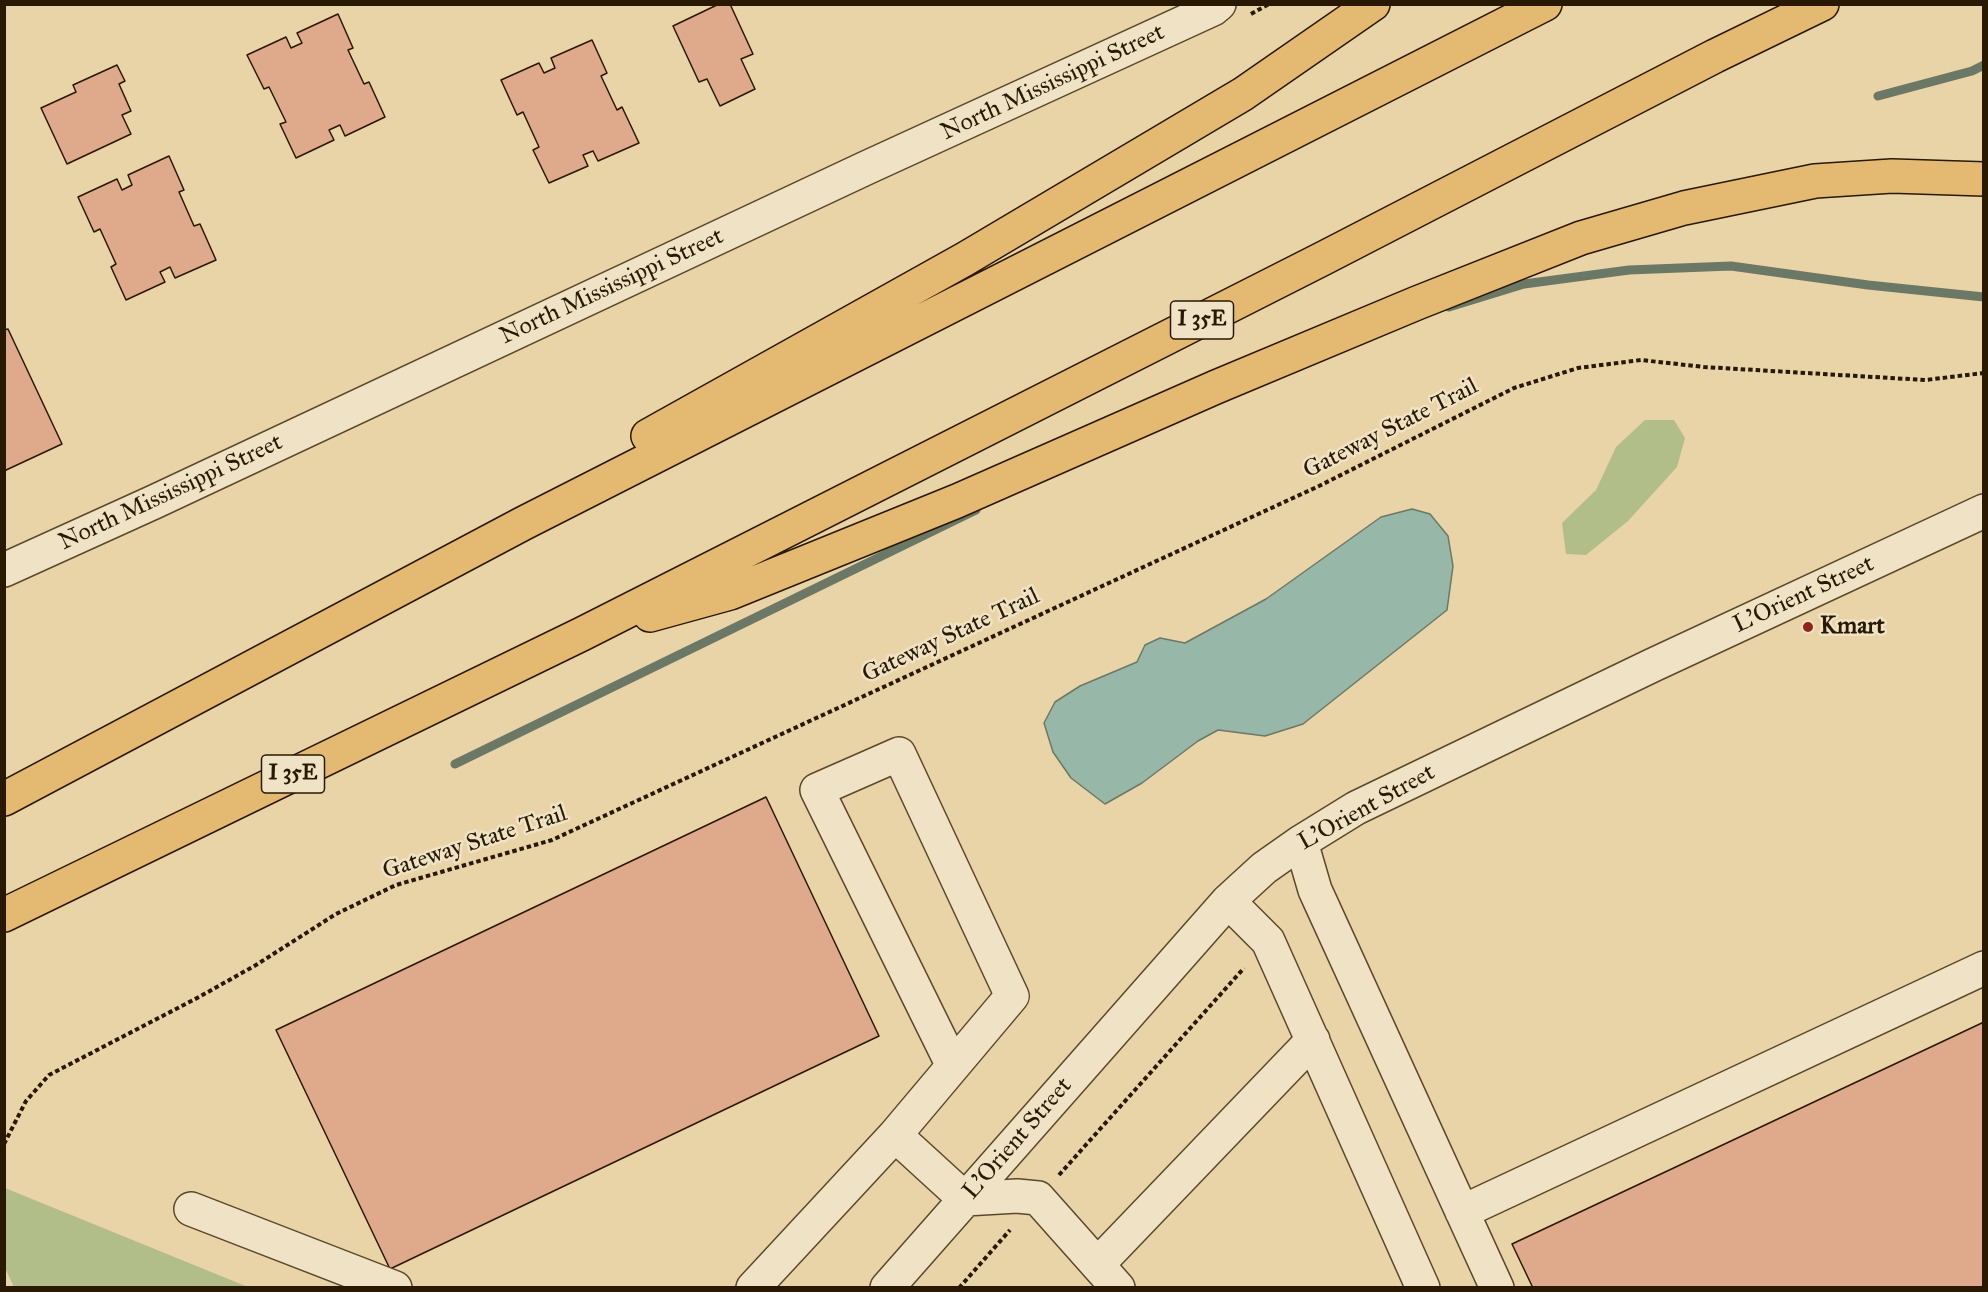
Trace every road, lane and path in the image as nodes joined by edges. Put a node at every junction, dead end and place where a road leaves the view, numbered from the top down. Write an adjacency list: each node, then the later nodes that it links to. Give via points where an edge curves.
1 (1219, 4): 9 (street, North Mississippi Street)
2 (1373, 4): 8 (highway, via 1243,94 965,259 648,436)
3 (1545, 4): 8 (highway)
4 (1822, 4): 10 (highway, I 35E)
5 (1983, 179): 10 (highway, via 1892,176 1815,181 1683,208 1581,238 1417,303 957,501 730,593)
6 (1983, 373): 20 (path, Gateway State Trail, via 1925,380 1704,368 1641,360 1578,368 1514,388 1309,491 552,840 396,885 336,914 199,998 49,1075 26,1101)
7 (1983, 511): 12 (street, L'Orient Street, via 1356,808)
8 (524, 523): 11 (highway)
9 (4, 570)
10 (582, 634): 14 (highway, I 35E)
11 (4, 799)
12 (1300, 842): 13 (street, L'Orient Street); 24 (street, via 1316,890)
13 (1228, 901): 15 (street); 22 (street, L'Orient Street)
14 (4, 915)
15 (1268, 941): 17 (street); 21 (path)
16 (1983, 968): 24 (street)
17 (1313, 1040): 25 (street); 30 (street)
18 (953, 1066): 18 (street, via 1012,996 899,754 817,790); 19 (street)
19 (895, 1135): 22 (street); 27 (street)
20 (4, 1144)
21 (1038, 1198): 22 (street); 25 (street); 29 (path)
22 (965, 1199): 28 (street, L'Orient Street)
23 (191, 1209): 26 (street)
24 (1462, 1212): 31 (street)
25 (1108, 1276)
26 (395, 1287)
27 (753, 1287)
28 (887, 1287)
29 (959, 1287)
30 (1423, 1287)
31 (1497, 1287)

